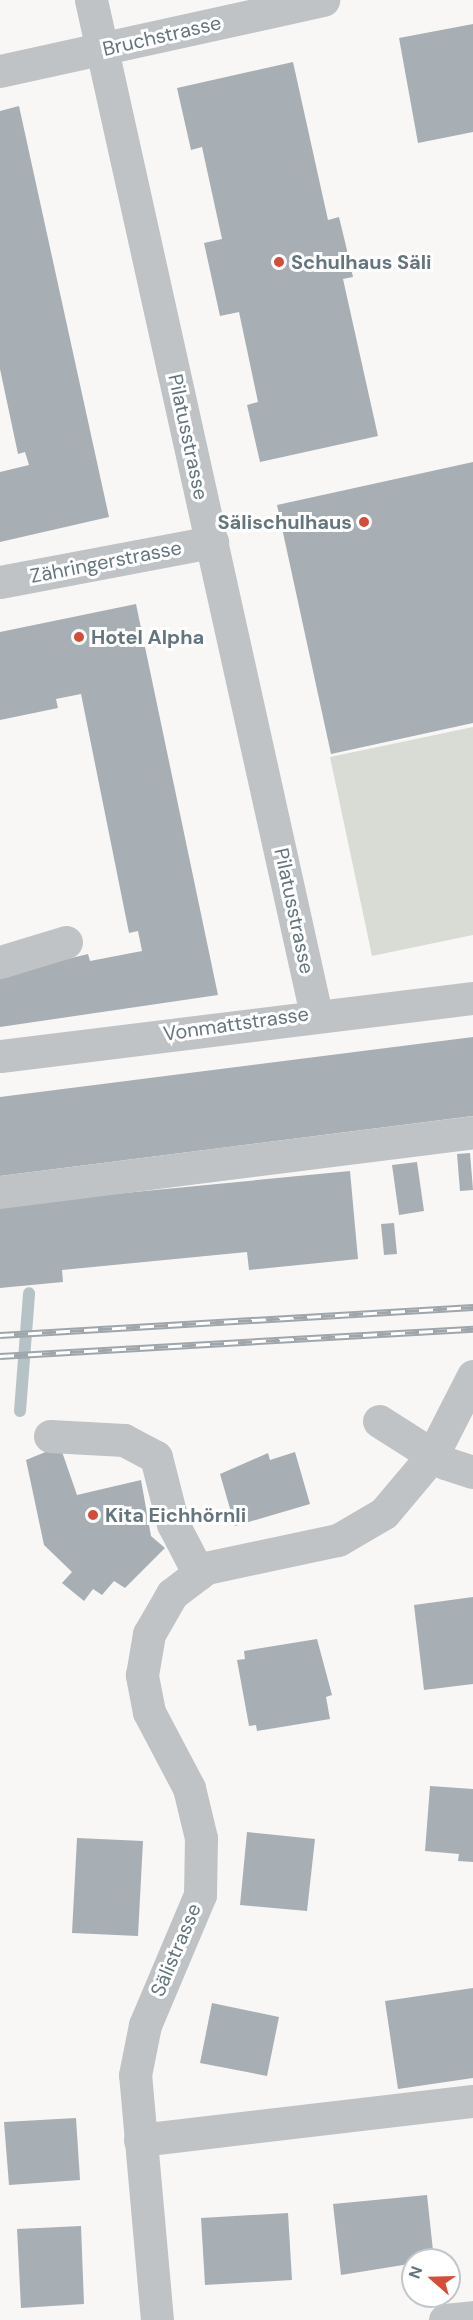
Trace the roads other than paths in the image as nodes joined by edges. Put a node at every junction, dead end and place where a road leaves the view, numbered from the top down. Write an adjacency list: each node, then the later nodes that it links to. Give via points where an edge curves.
1 (91, 0): 3 (street, Pilatusstrasse)
2 (323, 0): 3 (street, Bruchstrasse)
3 (101, 50): 4 (street, Bruchstrasse); 5 (street, Pilatusstrasse)
4 (0, 71)
5 (212, 542): 6 (street, Zähringerstrasse); 10 (street, Pilatusstrasse)
6 (0, 582)
7 (66, 942): 8 (street)
8 (0, 962)
9 (473, 998): 10 (street, Vonmattstrasse)
10 (316, 1014): 11 (street, Vonmattstrasse)
11 (0, 1056)
12 (473, 1132): 13 (street)
13 (0, 1192)
14 (473, 1376): 17 (street, Sälistrasse)
15 (379, 1421): 17 (street)
16 (50, 1436): 19 (street, via 124,1440 156,1457 173,1524)
17 (432, 1456): 18 (street); 19 (street, Sälistrasse, via 405,1493 362,1528 338,1540)
18 (473, 1472)
19 (198, 1574): 21 (street, Sälistrasse, via 172,1594 149,1634 142,1675 149,1712 189,1788 201,1838 200,1895 145,2025 135,2075)
20 (473, 2101): 21 (street)
21 (140, 2140): 23 (street, Sälistrasse)
22 (473, 2317): 24 (street)
23 (157, 2320)
24 (445, 2320)

